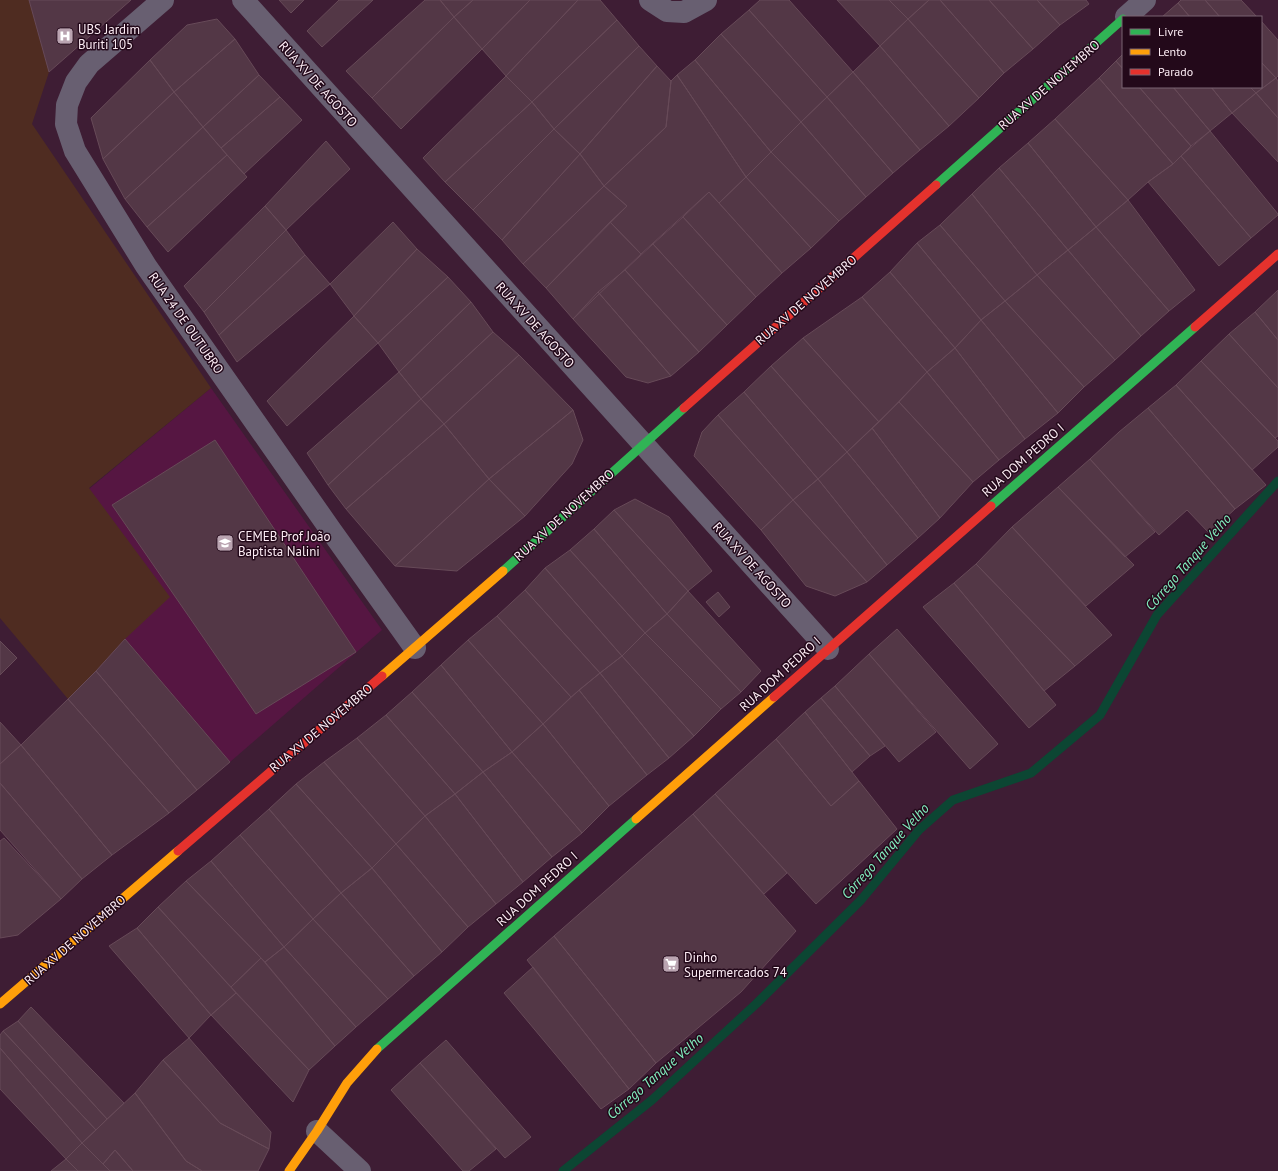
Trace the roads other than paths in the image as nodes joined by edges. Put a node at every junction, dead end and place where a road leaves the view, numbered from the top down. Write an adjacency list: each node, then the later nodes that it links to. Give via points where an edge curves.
1 (163, 0): 10 (street, RUA 24 DE OUTUBRO, via 89,64 76,82 67,105 66,124 75,151 146,266)
2 (243, 0): 9 (street, RUA XV DE AGOSTO)
3 (650, 0): 4 (street, via 667,12 684,12)
4 (706, 0)
5 (1145, 0): 6 (street)
6 (1127, 16)
7 (1122, 21): 9 (street, RUA XV DE NOVEMBRO)
8 (1278, 254): 11 (street, RUA DOM PEDRO I)
9 (642, 445): 10 (street, RUA XV DE NOVEMBRO); 11 (street, RUA XV DE AGOSTO)
10 (415, 648): 12 (street, RUA XV DE NOVEMBRO)
11 (828, 649): 13 (street, RUA DOM PEDRO I, via 380,1045 348,1083)
12 (1, 1001)
13 (317, 1131): 14 (street, RUA DOM PEDRO I); 15 (street)
14 (289, 1171)
15 (360, 1171)

